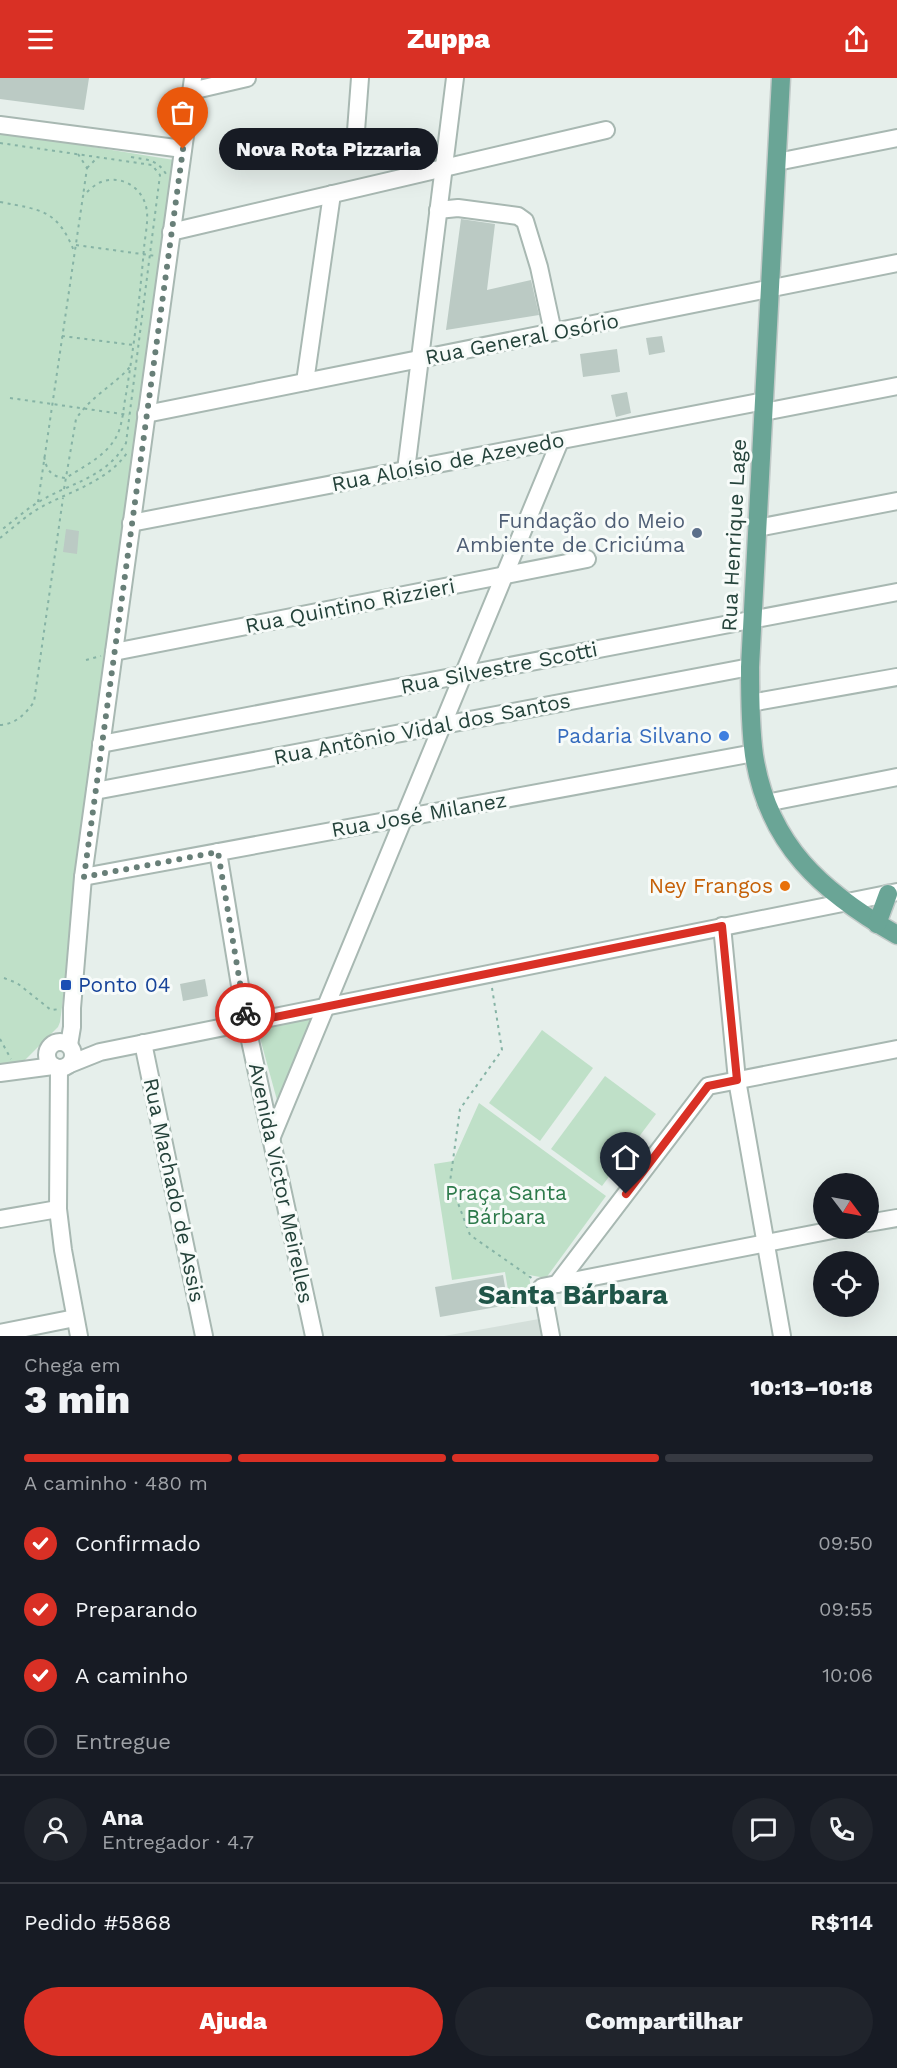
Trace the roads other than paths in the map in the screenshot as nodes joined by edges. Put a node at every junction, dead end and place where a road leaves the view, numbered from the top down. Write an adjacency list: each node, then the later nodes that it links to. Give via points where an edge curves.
1 (247, 78): 5 (street)
2 (360, 78): 8 (street)
3 (455, 78): 12 (street)
4 (781, 78): 11 (main road, Rua Henrique Lage)
5 (192, 84): 10 (street)
6 (0, 124): 10 (street)
7 (606, 130): 12 (street)
8 (356, 131)
9 (897, 138): 11 (street)
10 (183, 149): 15 (street)
11 (777, 162): 17 (main road, Rua Henrique Lage)
12 (444, 168): 13 (street); 14 (street)
13 (332, 194): 15 (street); 20 (street)
14 (438, 210): 18 (street, via 458,208 518,216 525,221); 19 (street)
15 (171, 232): 23 (street)
16 (897, 263): 17 (street, Rua General Osório)
17 (770, 288): 18 (street, Rua General Osório); 22 (main road, Rua Henrique Lage)
18 (554, 332): 19 (street, Rua General Osório)
19 (420, 359): 20 (street, Rua General Osório); 25 (street)
20 (305, 382): 23 (street, Rua General Osório)
21 (897, 386): 22 (street, Rua Aloísio de Azevedo)
22 (764, 407): 24 (street, Rua Aloísio de Azevedo); 28 (main road, Rua Henrique Lage)
23 (138, 415): 27 (street)
24 (560, 441): 25 (street, Rua Aloísio de Azevedo); 30 (street)
25 (406, 470): 27 (street, Rua Aloísio de Azevedo)
26 (897, 501): 28 (street)
27 (131, 523): 33 (street)
28 (757, 528): 32 (main road, Rua Henrique Lage)
29 (587, 559): 30 (street, Rua Quintino Rizzieri)
30 (505, 575): 33 (street, Rua Quintino Rizzieri); 35 (street)
31 (897, 592): 32 (street, Rua Silvestre Scotti)
32 (752, 620): 34 (main road, Rua Henrique Lage); 35 (street, Rua Silvestre Scotti)
33 (114, 652): 39 (street)
34 (750, 667): 37 (main road, Rua Henrique Lage); 38 (street, Rua Antônio Vidal dos Santos)
35 (465, 675): 38 (street); 39 (street, Rua Silvestre Scotti)
36 (897, 677): 37 (street)
37 (750, 703): 40 (main road, Rua Henrique Lage)
38 (442, 726): 42 (street, Rua Antônio Vidal dos Santos); 44 (street)
39 (101, 744): 42 (street)
40 (754, 753): 43 (main road, Rua Henrique Lage); 44 (street, Rua José Milanez)
41 (897, 777): 43 (street)
42 (95, 791): 46 (street)
43 (766, 803): 48 (main road, Rua Henrique Lage, via 799,860)
44 (405, 818): 45 (street, Rua José Milanez); 52 (street)
45 (218, 852): 46 (street, Rua José Milanez); 53 (street, Avenida Victor Meirelles)
46 (84, 877): 55 (street, via 72,1027)
47 (892, 893): 48 (street); 49 (main road)
48 (843, 902): 49 (main road, Rua Henrique Lage); 50 (street)
49 (877, 924): 51 (main road, Rua Henrique Lage)
50 (722, 926): 52 (street); 60 (street)
51 (897, 935)
52 (327, 1006): 53 (street); 61 (street)
53 (246, 1023): 54 (street); 61 (street, Avenida Victor Meirelles)
54 (143, 1043): 57 (street); 72 (street, Rua Machado de Assis)
55 (61, 1046): 57 (street); 58 (street, via 74,1055); 58 (street, via 48,1060); 59 (street)
56 (897, 1049): 60 (street)
57 (100, 1052): 58 (street)
58 (61, 1066): 59 (street); 62 (street)
59 (7, 1071)
60 (737, 1080): 67 (street); 68 (street, via 708,1086)
61 (272, 1139): 73 (street, Avenida Victor Meirelles)
62 (58, 1209): 64 (street); 69 (street)
63 (897, 1218): 65 (street)
64 (0, 1219)
65 (879, 1221)
66 (813, 1234): 67 (street)
67 (766, 1244): 68 (street); 75 (street)
68 (549, 1286): 74 (street)
69 (75, 1318): 70 (street); 71 (street)
70 (0, 1333)
71 (79, 1336)
72 (204, 1336)
73 (314, 1336)
74 (551, 1336)
75 (782, 1336)

